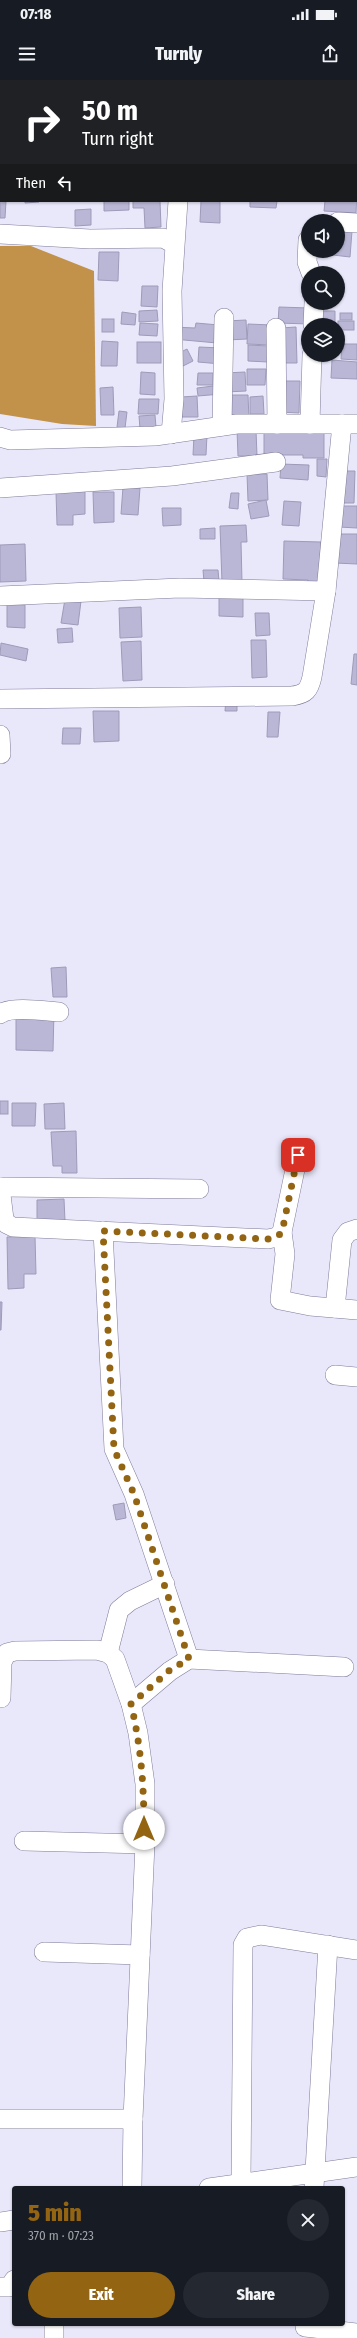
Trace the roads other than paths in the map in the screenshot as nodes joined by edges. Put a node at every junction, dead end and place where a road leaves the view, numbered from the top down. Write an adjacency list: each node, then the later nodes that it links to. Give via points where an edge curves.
1 (178, 202): 5 (street)
2 (345, 222): 3 (street)
3 (357, 223)
4 (0, 234): 5 (street, via 90,239 163,238)
5 (174, 244): 13 (street, via 174,399)
6 (224, 318): 12 (street)
7 (276, 328): 9 (street)
8 (312, 362): 10 (street)
9 (277, 424): 10 (street); 12 (street)
10 (310, 424): 11 (street)
11 (349, 424): 17 (street)
12 (222, 426): 13 (street)
13 (171, 434): 14 (street, via 25,440)
14 (0, 437)
15 (276, 462): 16 (street, via 172,476)
16 (0, 488)
17 (326, 591): 18 (street, via 180,588); 19 (street, via 310,688 304,694)
18 (0, 596)
19 (0, 699)
20 (0, 735): 21 (street)
21 (1, 754)
22 (59, 1012): 23 (street, via 14,1010)
23 (0, 1014)
24 (298, 1155): 29 (street)
25 (0, 1187): 26 (street); 28 (street, via 4,1219 7,1224 24,1228)
26 (199, 1189)
27 (357, 1229): 30 (street, via 348,1232 342,1240)
28 (103, 1231): 29 (street, via 268,1239 277,1237); 34 (street, via 114,1449 134,1494)
29 (282, 1232): 30 (street, via 285,1254 280,1300)
30 (336, 1308): 31 (street)
31 (357, 1310)
32 (335, 1375): 33 (street)
33 (357, 1377)
34 (165, 1584): 35 (street, via 130,1600 118,1610); 36 (street)
35 (108, 1653): 38 (street, via 82,1650 7,1653 2,1662); 39 (street, via 115,1659)
36 (189, 1659): 37 (street); 39 (street, via 170,1670)
37 (344, 1667)
38 (0, 1698)
39 (131, 1704): 41 (street, via 138,1733 144,1784)
40 (24, 1841): 41 (street)
41 (144, 1844): 45 (street)
42 (328, 1945): 43 (street); 49 (street); 50 (street, via 262,1935 247,1938 243,1945)
43 (357, 1950)
44 (44, 1952): 45 (street)
45 (140, 1955): 47 (street)
46 (0, 2119): 47 (street)
47 (133, 2119): 51 (street)
48 (357, 2167): 49 (street)
49 (315, 2180): 50 (street)
50 (240, 2183): 52 (street)
51 (132, 2186)
52 (221, 2186)
53 (12, 2220): 54 (street)
54 (0, 2222)
55 (12, 2283): 56 (street, via 10,2286)
56 (0, 2287)
57 (54, 2326): 60 (street)
58 (305, 2330): 59 (street)
59 (357, 2333)
60 (54, 2338)

